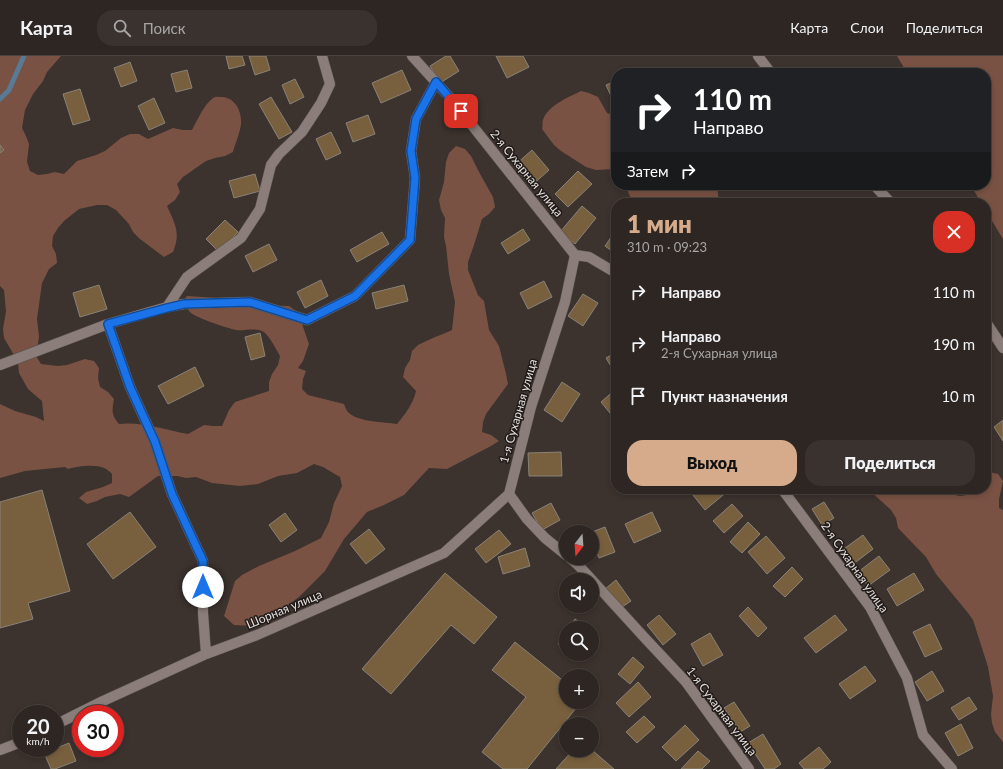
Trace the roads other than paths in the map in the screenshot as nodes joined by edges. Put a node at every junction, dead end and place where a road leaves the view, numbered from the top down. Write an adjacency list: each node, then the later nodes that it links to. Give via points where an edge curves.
1 (322, 56): 10 (street, via 330,84 302,132 279,154 272,165 260,208 241,238 187,277)
2 (412, 56): 5 (street, 2-я Сухарная улица)
3 (758, 56): 4 (street)
4 (767, 68)
5 (436, 82): 8 (street, 2-я Сухарная улица); 10 (street, via 416,119 411,151 415,178 410,240 355,296 307,320 250,302 184,304)
6 (879, 190): 7 (street)
7 (886, 198)
8 (575, 255): 9 (street, via 589,257); 15 (street, 1-я Сухарная улица, via 565,302 531,407)
9 (611, 270)
10 (167, 308): 11 (street)
11 (108, 324): 14 (street); 21 (street, via 130,387 155,442 172,494 203,561)
12 (991, 330): 13 (street)
13 (1003, 348)
14 (0, 365)
15 (509, 494): 17 (street, via 527,519); 21 (street, Шорная улица, via 444,553 257,636)
16 (786, 494): 26 (street, 2-я Сухарная улица, via 870,607 907,678 923,735)
17 (559, 549)
18 (578, 565): 19 (street, 1-я Сухарная улица)
19 (585, 573)
20 (599, 588): 25 (street, 1-я Сухарная улица, via 686,682)
21 (206, 654): 22 (street, Шорная улица)
22 (64, 720)
23 (12, 745): 24 (street)
24 (0, 750)
25 (749, 769)
26 (952, 769)

